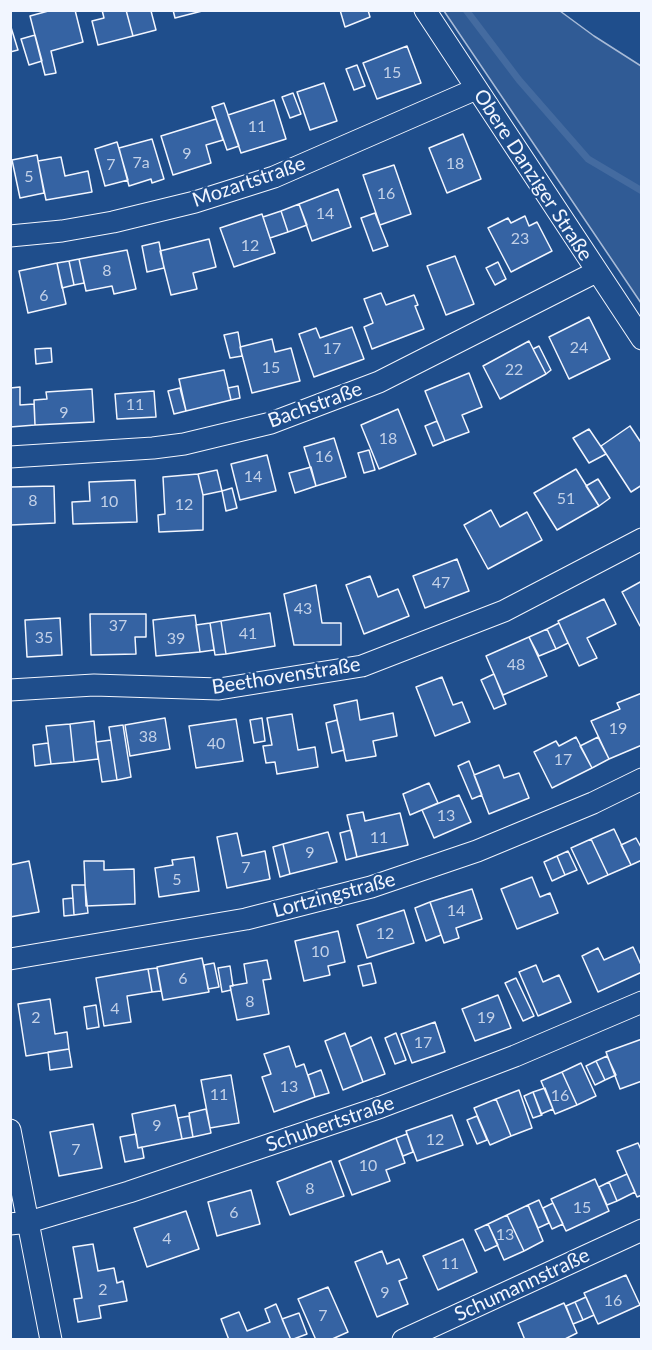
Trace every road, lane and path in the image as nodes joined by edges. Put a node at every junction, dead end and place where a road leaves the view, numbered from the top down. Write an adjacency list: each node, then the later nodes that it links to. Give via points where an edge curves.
1 (425, 10): 2 (street, Obere Danziger Straße)
2 (476, 89): 3 (street, Mozartstraße, via 263,181 113,222); 4 (street, Obere Danziger Straße)
3 (10, 236)
4 (596, 272): 5 (street, Obere Danziger Straße); 6 (street, Bachstraße, via 379,382 271,423 184,444)
5 (642, 339)
6 (10, 457)
7 (642, 539): 8 (street, Beethovenstraße, via 504,611 362,666 219,689 94,685)
8 (10, 690)
9 (642, 779): 10 (street, Lortzingstraße, via 477,851 371,887 246,919)
10 (10, 958)
11 (642, 1002): 13 (street, Schubertstraße, via 381,1107 129,1192)
12 (10, 1130): 13 (street)
13 (20, 1223): 15 (street)
14 (642, 1230): 16 (street, Schumannstraße)
15 (51, 1340)
16 (402, 1340)

